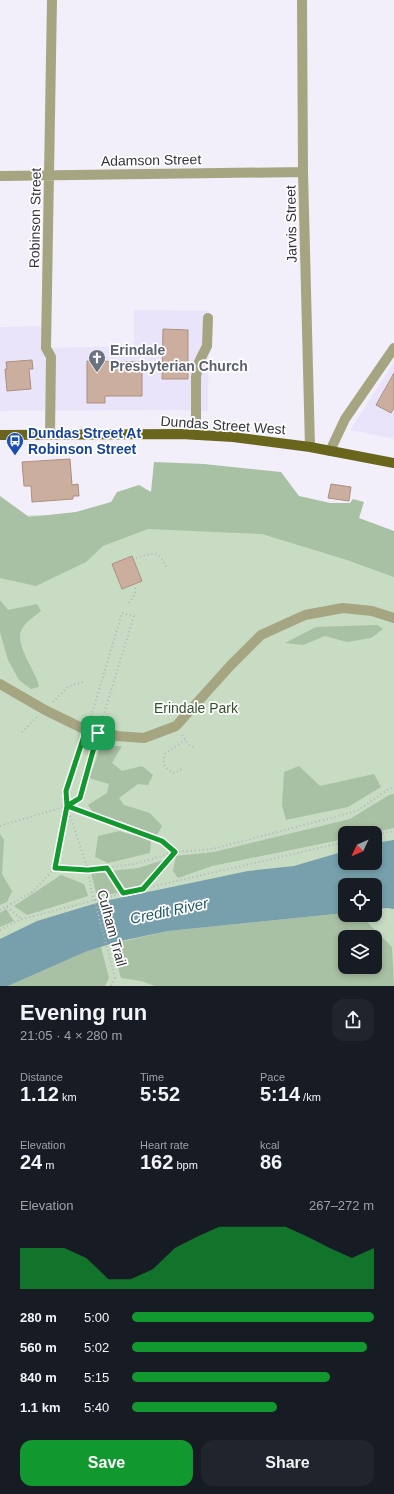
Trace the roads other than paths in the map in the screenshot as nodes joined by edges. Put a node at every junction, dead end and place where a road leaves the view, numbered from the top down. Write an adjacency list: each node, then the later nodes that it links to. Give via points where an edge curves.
1 (52, 0): 5 (street, Robinson Street)
2 (302, 0): 3 (street, Jarvis Street)
3 (303, 172): 5 (street, Adamson Street); 11 (street, Jarvis Street)
4 (0, 176): 5 (street, Adamson Street)
5 (50, 176): 8 (street, Robinson Street, via 46,348 51,357)
6 (208, 318): 9 (street, via 207,346 199,362 196,377)
7 (394, 348): 12 (street, via 345,419)
8 (50, 435): 9 (main road, Dundas Street West); 10 (main road, Dundas Street West)
9 (196, 435): 11 (main road, Dundas Street West)
10 (0, 436)
11 (310, 446): 12 (main road, Dundas Street West)
12 (330, 450): 13 (main road, Dundas Street West)
13 (394, 463)
14 (394, 618): 15 (street, via 372,611 343,608 305,615 261,635 176,726 142,738 86,730 44,710)
15 (0, 684)

